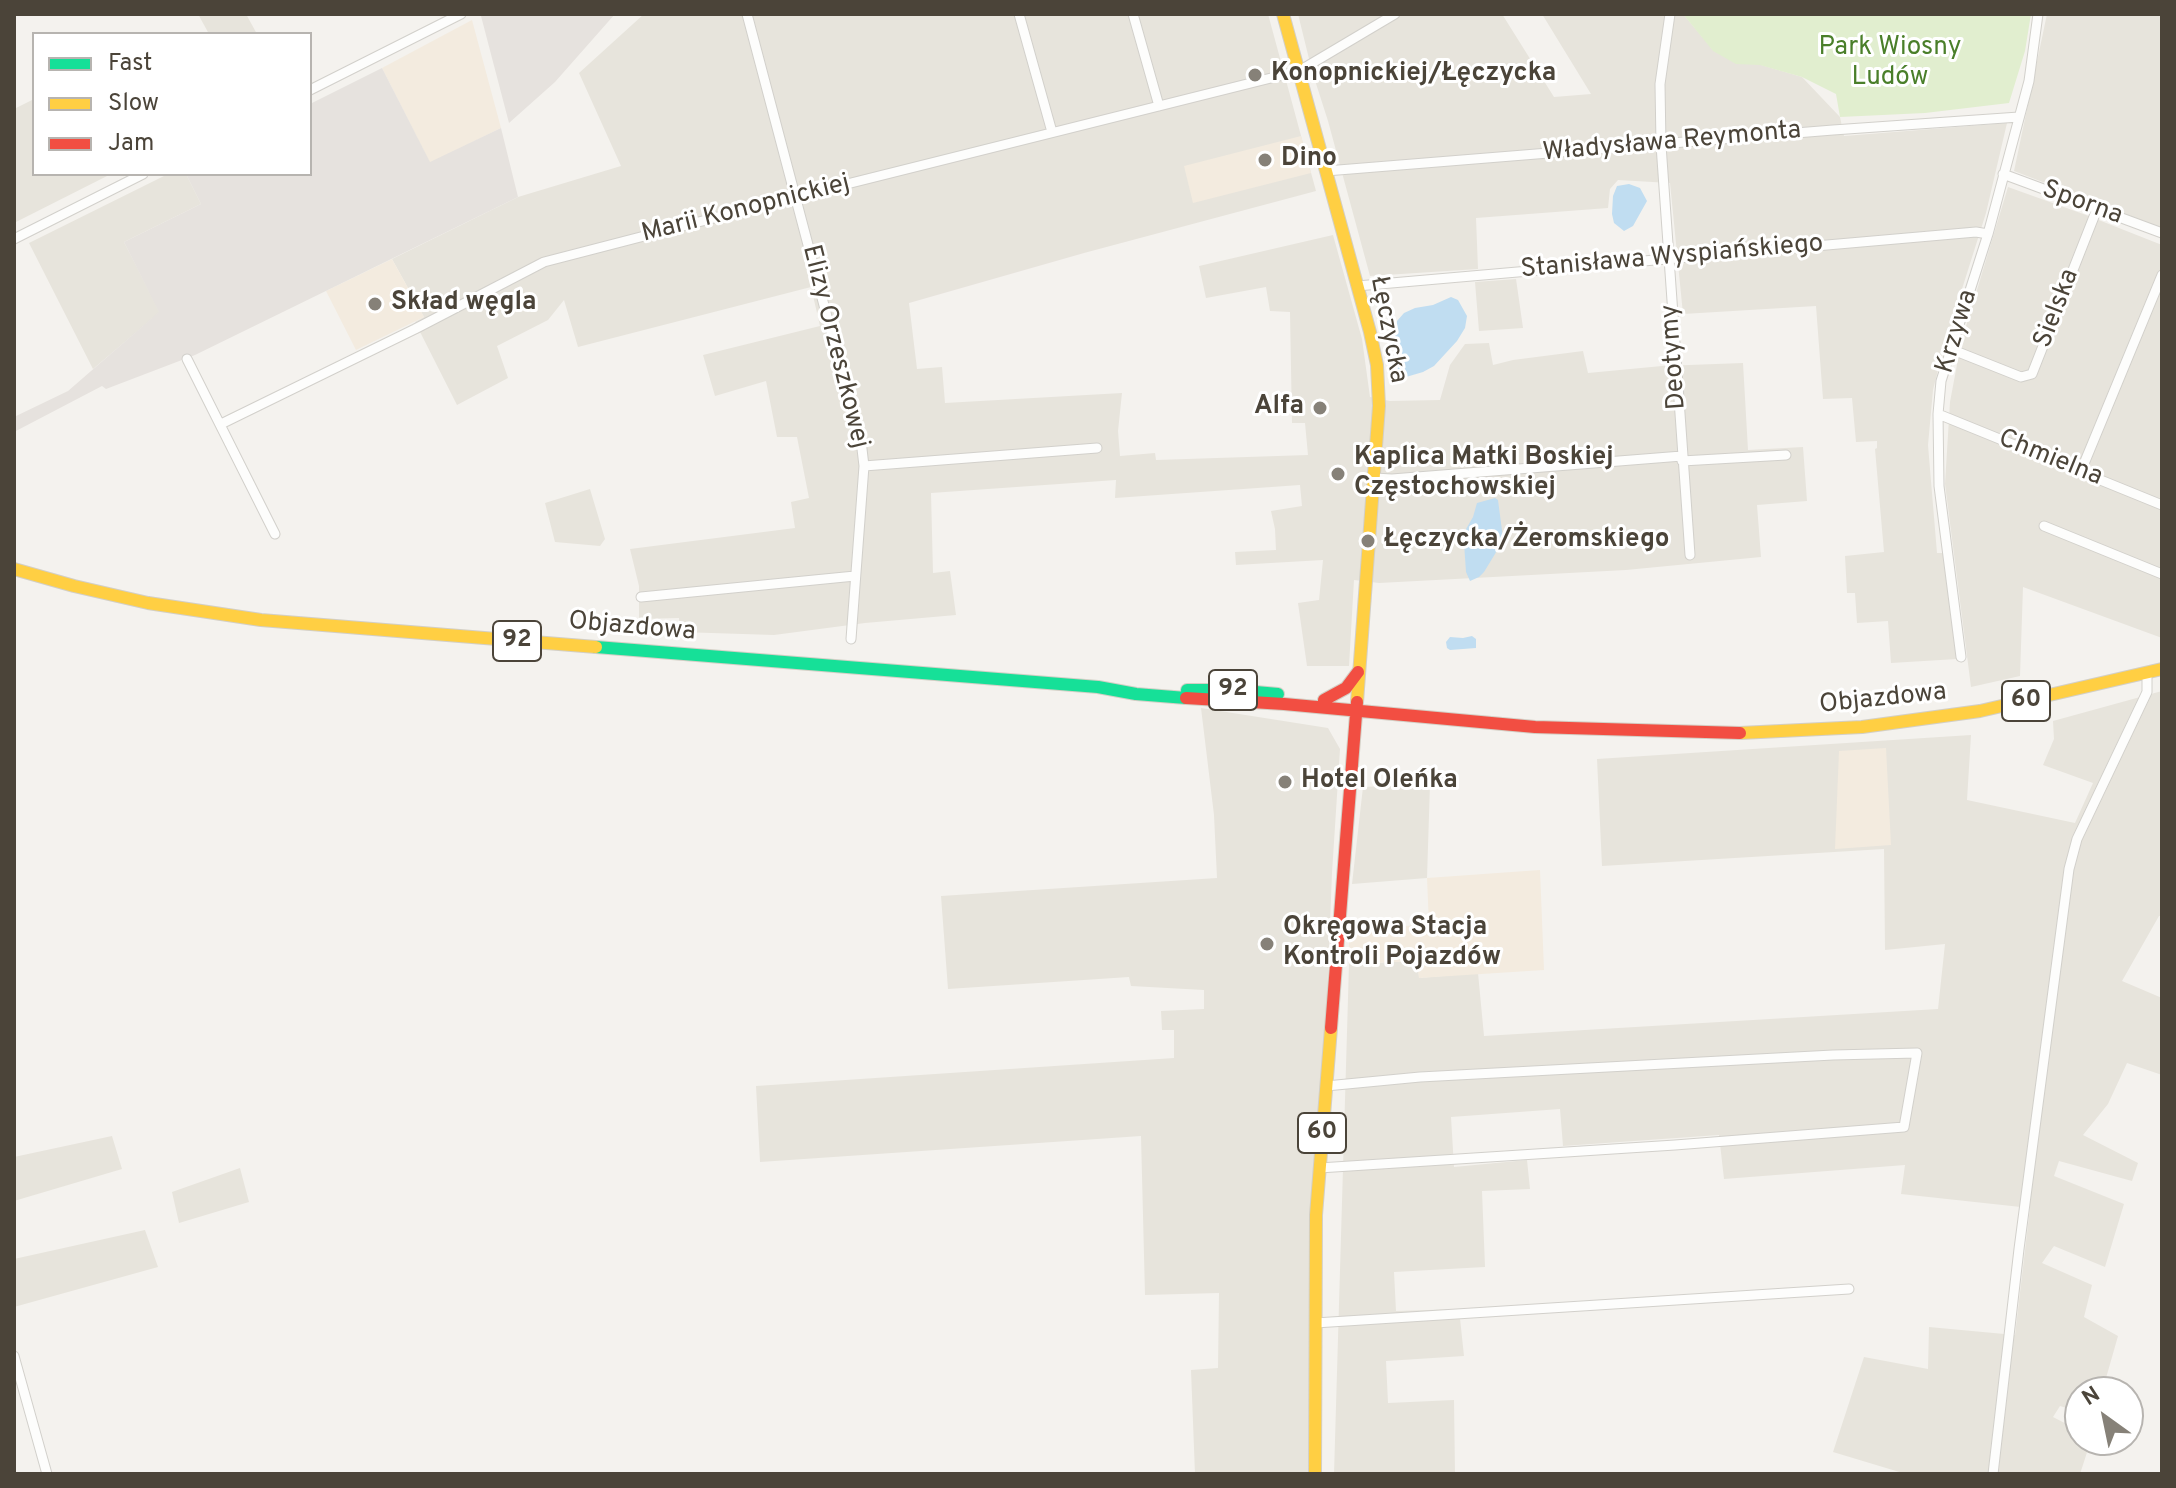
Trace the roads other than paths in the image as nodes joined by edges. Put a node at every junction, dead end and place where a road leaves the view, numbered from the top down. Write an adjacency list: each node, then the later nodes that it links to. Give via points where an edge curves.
1 (461, 14): 10 (street)
2 (747, 14): 18 (street, Elizy Orzeszkowej)
3 (1019, 14): 13 (street)
4 (1133, 14): 11 (street)
5 (1283, 14): 9 (main road, Łęczycka)
6 (1395, 14): 9 (street, Marii Konopnickiej)
7 (1670, 14): 14 (street, Deotymy, via 1660,84)
8 (2038, 14): 12 (street, Krzywa)
9 (1299, 71): 11 (street, Marii Konopnickiej); 15 (main road, Łęczycka)
10 (312, 89)
11 (1159, 106): 13 (street, Marii Konopnickiej)
12 (2019, 117): 14 (street, Władysława Reymonta); 16 (street, Krzywa)
13 (1052, 132): 18 (street, Marii Konopnickiej)
14 (1661, 145): 15 (street, Władysława Reymonta); 23 (street, Deotymy)
15 (1326, 171): 25 (main road, Łęczycka)
16 (2003, 174): 19 (street, Sporna); 21 (street, Krzywa)
17 (139, 176): 22 (street)
18 (795, 197): 29 (street, Marii Konopnickiej, via 544,262); 33 (street, Elizy Orzeszkowej)
19 (2097, 209): 20 (street, Sporna); 26 (street, Sielska, via 2032,374 2021,377)
20 (2162, 233)
21 (1988, 234): 23 (street, Stanisława Wyspiańskiego); 26 (street, Krzywa)
22 (14, 239)
23 (1669, 259): 25 (street, Stanisława Wyspiańskiego); 32 (street, Deotymy)
24 (2162, 275): 34 (street)
25 (1357, 286): 35 (main road, Łęczycka, via 1378,376)
26 (1953, 350): 28 (street, Krzywa, via 1941,381)
27 (187, 359): 29 (street)
28 (1938, 414): 34 (street, Chmielna); 45 (street, Krzywa, via 1939,486)
29 (221, 424): 38 (street)
30 (1097, 448): 33 (street)
31 (1786, 455): 32 (street)
32 (1682, 458): 35 (street); 39 (street, Deotymy)
33 (864, 466): 42 (street, Elizy Orzeszkowej)
34 (2081, 471): 36 (street, Chmielna)
35 (1374, 478): 47 (main road, Łęczycka)
36 (2162, 505)
37 (2044, 526): 41 (street)
38 (275, 534)
39 (1690, 555)
40 (14, 569): 49 (main road, Objazdowa / 92, via 148,603 261,620)
41 (2162, 574)
42 (855, 576): 43 (street); 44 (street, Elizy Orzeszkowej)
43 (641, 597)
44 (851, 639)
45 (1961, 657)
46 (2162, 669): 48 (main road, Objazdowa / 60)
47 (1360, 670): 50 (main road, via 1346,688); 51 (main road, Łęczycka)
48 (2147, 673): 51 (main road, Objazdowa / 60, via 1980,711 1780,732 1604,728); 59 (street, via 2147,692 2077,839 2069,869)
49 (1109, 688): 50 (main road, Objazdowa / 92, via 1233,690); 51 (main road, Objazdowa / 92, via 1160,696)
50 (1324, 700): 51 (main road, Objazdowa / 92)
51 (1356, 707): 52 (main road, 60)
52 (1326, 1086): 53 (main road, 60); 53 (street, via 1917,1053 1904,1127)
53 (1319, 1168): 55 (main road, 60)
54 (1849, 1289): 55 (street)
55 (1315, 1323): 58 (main road, 60)
56 (14, 1356): 57 (street)
57 (47, 1474)
58 (1315, 1474)
59 (1993, 1474)

